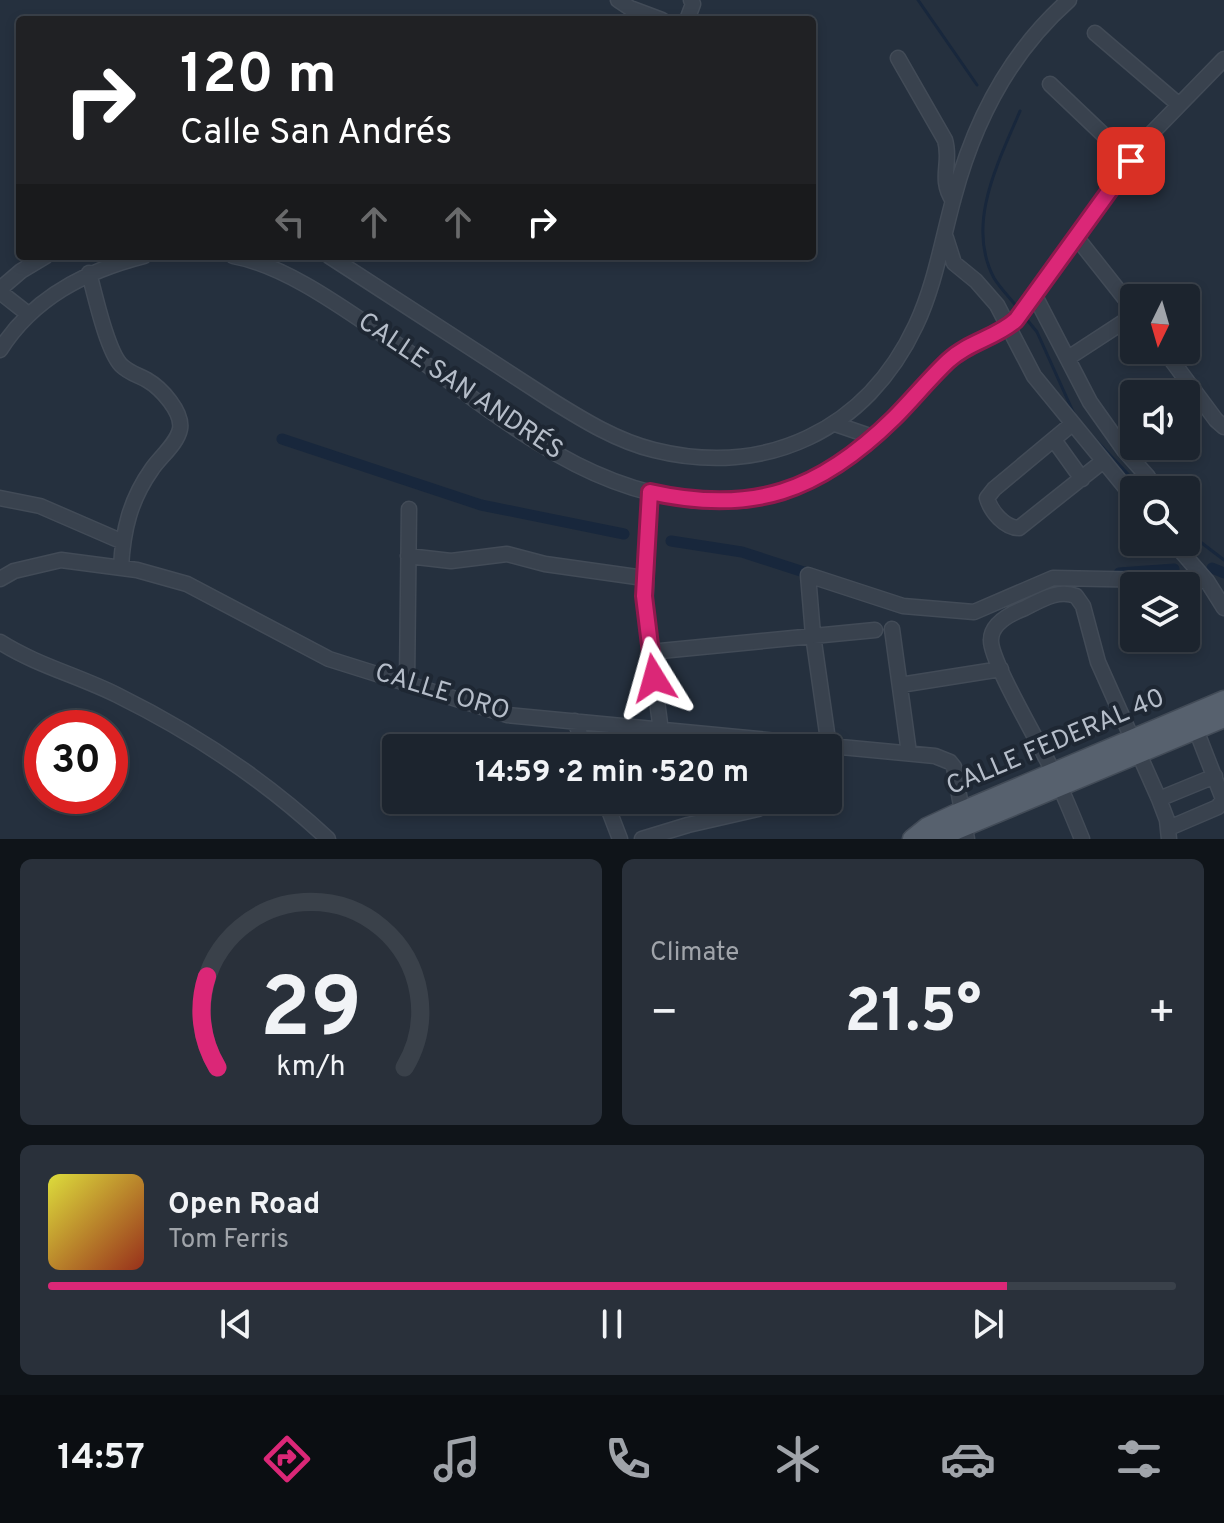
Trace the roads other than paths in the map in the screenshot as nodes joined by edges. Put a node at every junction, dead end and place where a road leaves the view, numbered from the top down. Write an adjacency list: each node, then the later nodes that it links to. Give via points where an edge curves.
1 (618, 0): 3 (street)
2 (1069, 0): 10 (street, via 1037,32 999,86 970,143)
3 (651, 16)
4 (1095, 33): 8 (street)
5 (898, 58): 10 (street, via 945,140 944,185)
6 (1224, 59): 8 (street)
7 (1050, 84): 9 (street)
8 (1178, 104): 9 (street)
9 (1131, 161): 12 (street)
10 (953, 201): 11 (street)
11 (946, 234): 23 (street, via 954,263); 27 (street, via 908,341 879,381)
12 (1077, 238): 19 (street); 20 (street)
13 (39, 260): 18 (street)
14 (131, 260): 17 (street)
15 (245, 260): 36 (street, CALLE SAN ANDRÉS, via 299,283 424,362 536,442 594,472)
16 (335, 260): 27 (street, via 573,414 628,441 682,455 741,458 789,445)
17 (89, 273): 21 (street); 39 (street, via 118,362 157,387 180,423 177,437 136,496)
18 (0, 290): 21 (street)
19 (1120, 294)
20 (1031, 301): 23 (street); 25 (street)
21 (28, 314): 24 (street)
22 (1120, 322): 25 (street)
23 (1012, 323): 28 (street, via 1024,362); 30 (street, CALLE SAN ANDRÉS, via 958,352)
24 (0, 350)
25 (1068, 358): 33 (street, via 1099,417)
26 (1174, 364): 29 (street)
27 (835, 424): 30 (street)
28 (1072, 424): 31 (street); 32 (street)
29 (1224, 427)
30 (873, 437): 36 (street, CALLE SAN ANDRÉS, via 821,475 775,494 712,503)
31 (1054, 440): 34 (street); 34 (street, via 994,489 987,498 991,509 1008,526 1019,528)
32 (1102, 462): 34 (street); 35 (street)
33 (1147, 476)
34 (1082, 479)
35 (1120, 482)
36 (650, 492): 44 (street)
37 (0, 498): 39 (street, via 40,506)
38 (409, 509): 40 (street)
39 (123, 542): 42 (street)
40 (408, 556): 44 (street, via 451,561 507,554); 53 (street)
41 (1185, 556): 45 (street)
42 (121, 567): 43 (street, CALLE ORO, via 61,560); 53 (street, CALLE ORO, via 187,584 314,652)
43 (1, 576)
44 (644, 578): 51 (street)
45 (1207, 581): 46 (street); 49 (street, via 1053,578 974,612 903,606 808,575)
46 (1224, 608)
47 (892, 629): 54 (street)
48 (875, 630): 49 (street)
49 (813, 635): 51 (street); 62 (street)
50 (0, 642): 73 (street, via 115,694 213,747)
51 (650, 652): 59 (street)
52 (1001, 669): 54 (street); 63 (street, via 992,633 1013,613 1051,595 1076,596); 67 (street)
53 (407, 683): 57 (street, CALLE ORO, via 507,715)
54 (900, 685): 65 (street)
55 (1224, 700): 58 (main road, CALLE FEDERAL 40)
56 (1224, 718): 58 (main road, CALLE FEDERAL 40)
57 (575, 721): 59 (street, CALLE ORO); 60 (street)
58 (1193, 722): 63 (main road, CALLE FEDERAL 40); 66 (street)
59 (661, 731): 61 (street, CALLE ORO)
60 (580, 734)
61 (686, 734)
62 (827, 734)
63 (1135, 746): 67 (main road, CALLE FEDERAL 40); 68 (street)
64 (842, 748): 65 (street, CALLE ORO)
65 (909, 753): 71 (street, CALLE ORO, via 950,762)
66 (1215, 776): 68 (street); 72 (street, via 1221,803)
67 (1056, 778): 71 (main road, CALLE FEDERAL 40); 78 (street)
68 (1159, 799): 72 (street)
69 (610, 814): 74 (street)
70 (738, 814): 75 (street)
71 (965, 825): 76 (main road, CALLE FEDERAL 40, via 927,827); 77 (main road, CALLE FEDERAL 40)
72 (1169, 833)
73 (328, 839)
74 (620, 839)
75 (642, 839)
76 (912, 839)
77 (935, 839)
78 (1082, 839)

